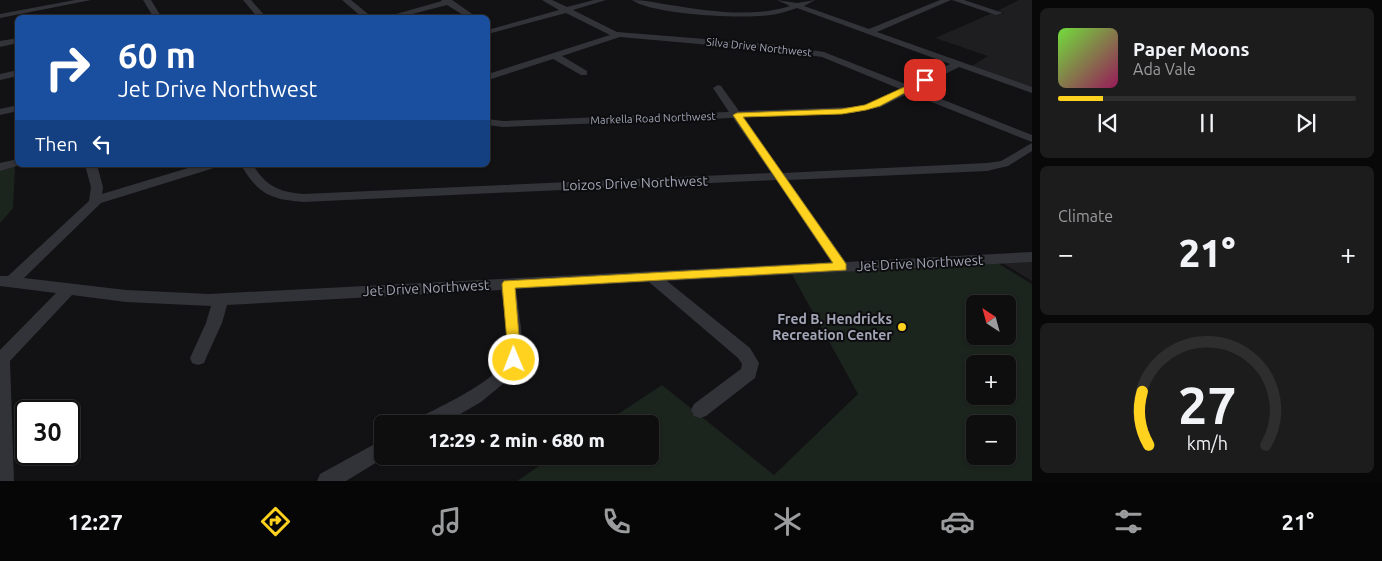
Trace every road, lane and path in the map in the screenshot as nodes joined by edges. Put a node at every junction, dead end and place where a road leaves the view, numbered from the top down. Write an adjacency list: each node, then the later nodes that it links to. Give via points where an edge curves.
1 (87, 0): 14 (street)
2 (147, 0): 18 (street)
3 (247, 0): 19 (street)
4 (346, 0): 20 (street)
5 (546, 0): 15 (street, Silva Drive Northwest)
6 (602, 0): 15 (street)
7 (636, 0): 13 (street, via 662,6 752,14 778,12)
8 (781, 0): 13 (street)
9 (812, 0): 13 (street)
10 (947, 0): 25 (street)
11 (956, 0): 16 (street)
12 (447, 1): 21 (street); 22 (street)
13 (796, 5): 25 (street)
14 (49, 7): 17 (street); 23 (street)
15 (566, 10): 24 (street); 26 (street, Silva Drive Northwest, via 600,28)
16 (999, 13)
17 (51, 15)
18 (156, 15)
19 (260, 15)
20 (365, 15)
21 (397, 15)
22 (469, 15)
23 (0, 16)
24 (490, 29)
25 (869, 32): 30 (street)
26 (621, 34): 29 (street); 36 (street, Silva Drive Northwest, via 816,53)
27 (15, 41): 28 (street)
28 (0, 44)
29 (555, 56): 31 (street); 33 (street)
30 (957, 64): 36 (street, Markella Road Northwest); 37 (street)
31 (584, 73)
32 (15, 74): 34 (street)
33 (490, 76)
34 (0, 77)
35 (718, 88): 40 (street)
36 (909, 88): 40 (street, Markella Road Northwest, via 877,105 852,110); 42 (street, Silva Drive Northwest)
37 (1032, 90)
38 (15, 109): 39 (street)
39 (0, 112)
40 (737, 115): 41 (street, Markella Road Northwest); 49 (street)
41 (490, 122)
42 (1032, 139)
43 (1032, 146): 49 (street, Loizos Drive Northwest, via 1004,164 988,167)
44 (15, 163): 45 (street)
45 (0, 167)
46 (92, 167): 50 (street, via 97,187)
47 (203, 167): 50 (street)
48 (248, 167): 49 (street, Loizos Drive Northwest, via 259,185 268,192 303,198)
49 (780, 177): 52 (street)
50 (96, 200): 54 (street, via 88,211)
51 (1032, 257): 52 (street, Jet Drive Northwest)
52 (842, 267): 53 (street, Jet Drive Northwest)
53 (652, 276): 55 (street, Jet Drive Northwest); 59 (street, via 744,353 751,363 749,373)
54 (6, 282): 56 (street, Jet Drive Northwest)
55 (508, 284): 57 (street, Jet Drive Northwest); 60 (street, via 515,348 510,369 499,380)
56 (69, 289): 57 (street, Jet Drive Northwest, via 174,300); 62 (street, via 2,360)
57 (220, 299): 58 (street, via 214,323)
58 (198, 358)
59 (700, 410)
60 (440, 415)
61 (374, 454): 63 (street)
62 (4, 481)
63 (327, 481)

